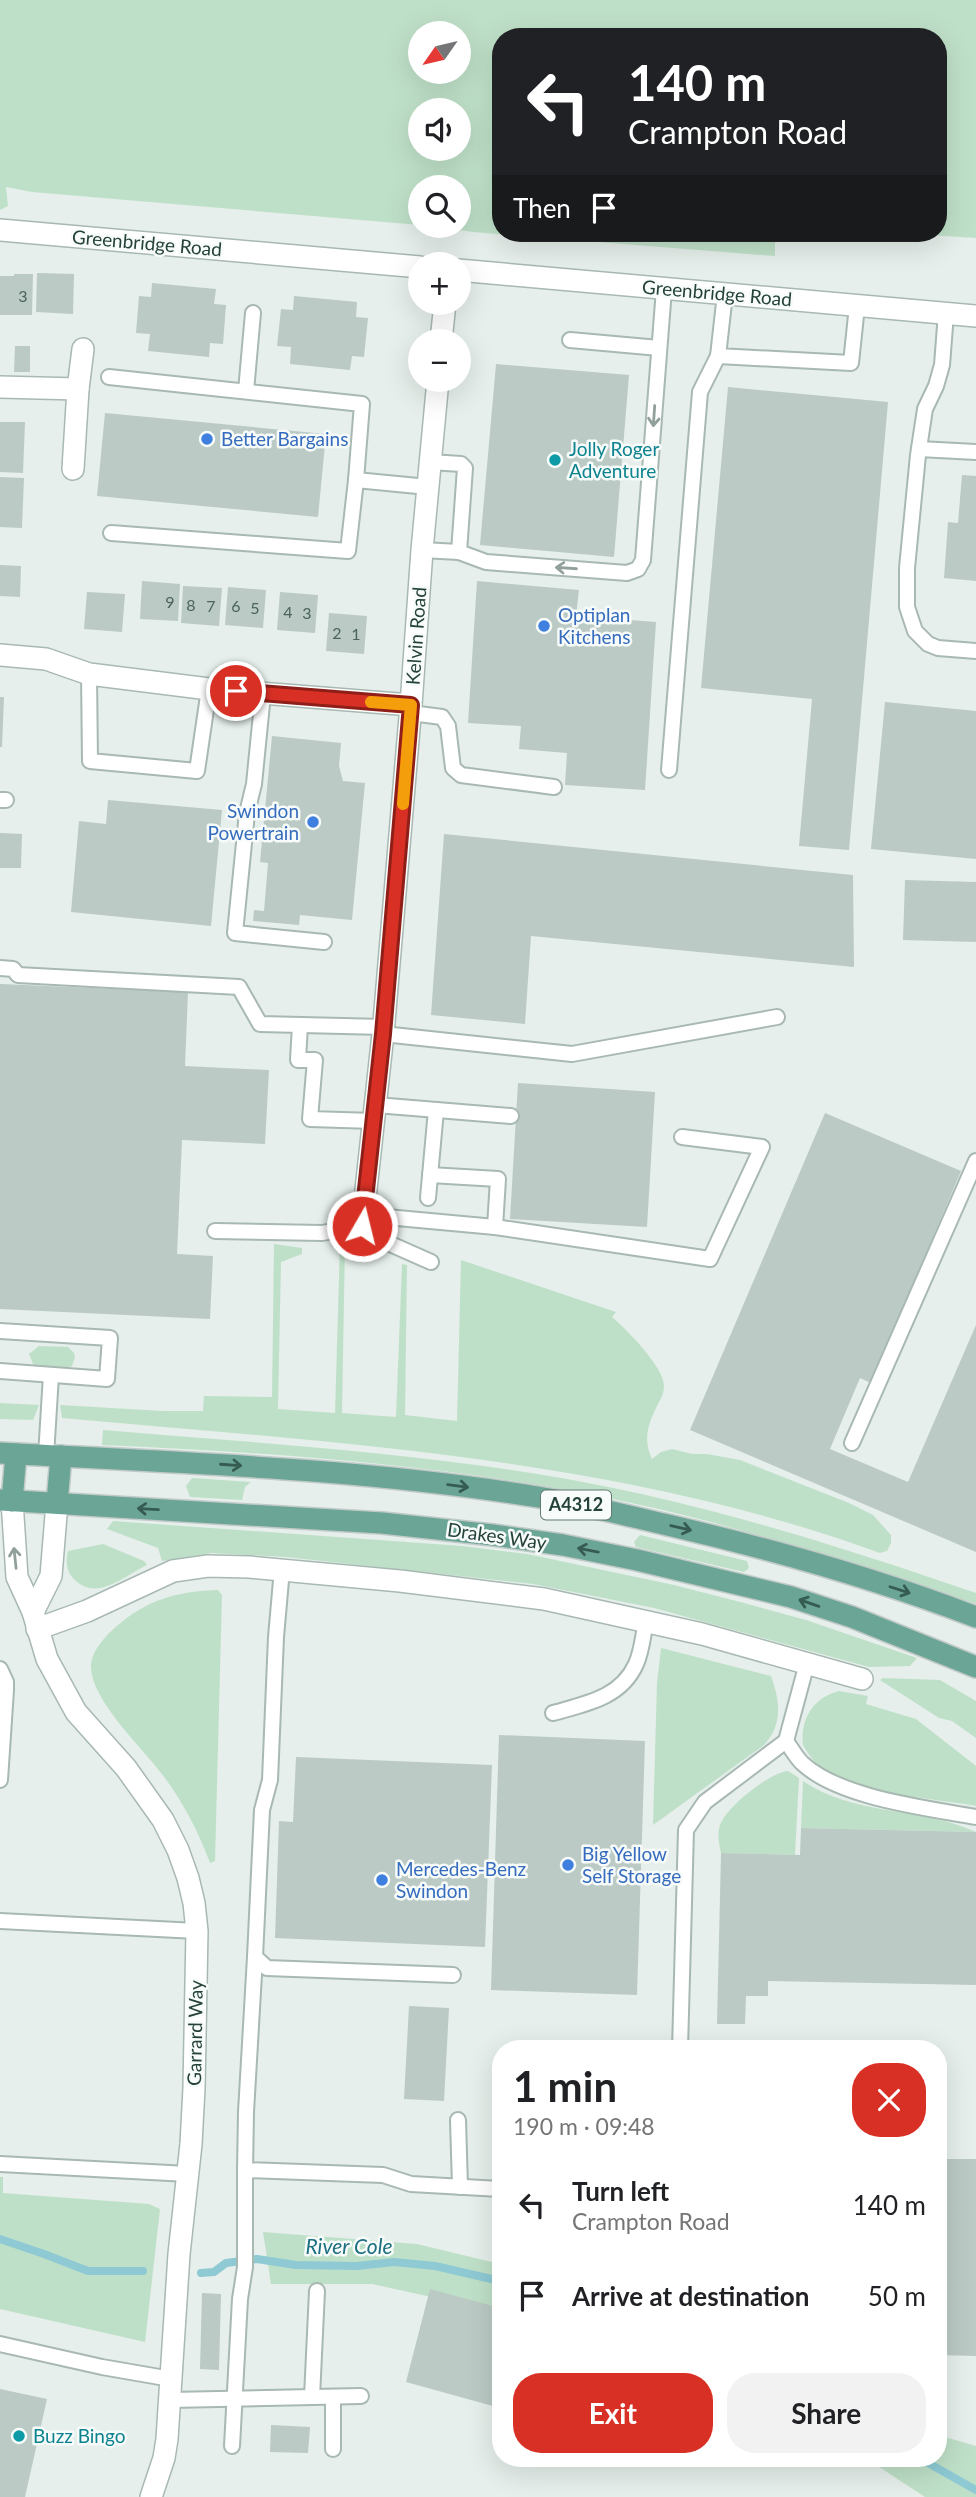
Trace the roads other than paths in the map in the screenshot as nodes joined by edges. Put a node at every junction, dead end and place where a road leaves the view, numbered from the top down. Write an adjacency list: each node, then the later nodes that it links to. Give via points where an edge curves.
1 (0, 230): 2 (street, Greenbridge Road)
2 (408, 266)
3 (471, 271): 4 (street, Greenbridge Road)
4 (664, 289): 5 (street, Greenbridge Road); 11 (lane)
5 (725, 294): 6 (street, Greenbridge Road); 13 (lane)
6 (857, 306): 8 (street, Greenbridge Road); 13 (lane, via 852,363)
7 (253, 313): 17 (lane)
8 (946, 313): 9 (street, Greenbridge Road); 19 (lane, via 942,365 925,409)
9 (976, 316)
10 (570, 340): 11 (lane)
11 (659, 348): 27 (lane, one-way to 27, via 643,560 638,569 627,573 486,562)
12 (83, 349): 16 (street)
13 (718, 356): 34 (lane, via 700,392)
14 (109, 377): 17 (lane)
15 (0, 387): 16 (street)
16 (78, 389): 22 (street)
17 (246, 391): 23 (lane, via 362,404)
18 (437, 392): 21 (street, Kelvin Road)
19 (919, 449): 20 (lane); 28 (lane, via 907,568 908,615 928,644)
20 (976, 452)
21 (430, 462): 24 (street, Kelvin Road); 27 (lane, via 465,468)
22 (73, 468)
23 (356, 480): 24 (lane); 25 (lane, via 348,551)
24 (428, 487): 26 (street, Kelvin Road)
25 (111, 533)
26 (422, 550): 27 (lane); 33 (street, Kelvin Road)
27 (459, 552)
28 (976, 652)
29 (0, 655): 30 (street, via 46,659)
30 (89, 674): 31 (street); 31 (lane, via 90,761 197,771)
31 (209, 689): 32 (street)
32 (263, 694): 33 (street); 36 (lane, via 235,933)
33 (411, 709): 35 (lane, via 442,717 448,726 453,768 461,775); 40 (street, Kelvin Road)
34 (669, 770)
35 (554, 787)
36 (324, 942)
37 (0, 968): 39 (lane, via 13,969 18,975 239,987 260,1024)
38 (777, 1017): 40 (lane, via 572,1054)
39 (300, 1025): 40 (lane); 42 (lane, via 298,1060 315,1060 310,1119)
40 (383, 1030): 42 (street, Kelvin Road)
41 (436, 1110): 42 (lane); 43 (lane); 46 (lane)
42 (375, 1113): 48 (street, Kelvin Road)
43 (511, 1116)
44 (682, 1137): 49 (lane, via 762,1147 710,1259)
45 (976, 1161): 55 (lane)
46 (430, 1175): 47 (lane); 49 (lane, via 498,1179)
47 (428, 1198)
48 (363, 1220): 49 (lane); 50 (lane, via 322,1233); 51 (lane, via 379,1239)
49 (495, 1227)
50 (215, 1231)
51 (431, 1262)
52 (0, 1331): 54 (lane, via 110,1338 107,1379)
53 (0, 1371): 54 (lane)
54 (51, 1375): 57 (lane)
55 (852, 1443)
56 (8, 1454): 57 (main road, A4312); 58 (main road)
57 (53, 1456): 59 (main road); 61 (main road, A4312, one-way to 61, via 377,1476 540,1497 762,1547)
58 (6, 1501): 59 (main road, Drakes Way / A4312); 62 (street, Garrard Way, one-way to 58, via 17,1577)
59 (57, 1503): 62 (street, via 51,1576); 65 (main road, Drakes Way / A4312, one-way to 59, via 790,1597 563,1545 382,1523)
60 (282, 1569): 62 (street, via 208,1566 173,1571 87,1611); 63 (street, via 544,1599); 74 (lane)
61 (976, 1617)
62 (35, 1621): 73 (street, Garrard Way, via 47,1659 70,1702 163,1820 188,1878)
63 (646, 1621): 64 (street); 68 (lane, via 637,1662 627,1680 601,1700)
64 (807, 1664): 67 (street); 69 (lane)
65 (976, 1667)
66 (0, 1669): 70 (lane, via 6,1690)
67 (862, 1679)
68 (553, 1713)
69 (786, 1741): 71 (lane, via 802,1763 842,1786); 76 (lane, via 705,1802 686,1830)
70 (0, 1780)
71 (976, 1817)
72 (0, 1921): 73 (lane)
73 (197, 1931): 80 (street, Garrard Way, via 197,2029)
74 (255, 1957): 75 (lane, via 267,1968); 79 (lane)
75 (453, 1975)
76 (680, 2040)
77 (458, 2120): 81 (lane)
78 (0, 2164): 80 (lane)
79 (246, 2170): 81 (lane, via 383,2175 411,2184); 89 (lane, via 245,2267)
80 (188, 2175): 85 (street, Garrard Way)
81 (460, 2187): 82 (lane)
82 (492, 2189)
83 (317, 2291): 88 (lane)
84 (0, 2344): 85 (lane)
85 (171, 2379): 90 (street, Garrard Way)
86 (361, 2396): 87 (lane)
87 (333, 2397): 88 (lane); 92 (lane)
88 (312, 2398): 89 (lane)
89 (235, 2399): 90 (lane); 91 (lane)
90 (170, 2400): 93 (street, Garrard Way, via 164,2458)
91 (232, 2446)
92 (333, 2449)
93 (151, 2497)

